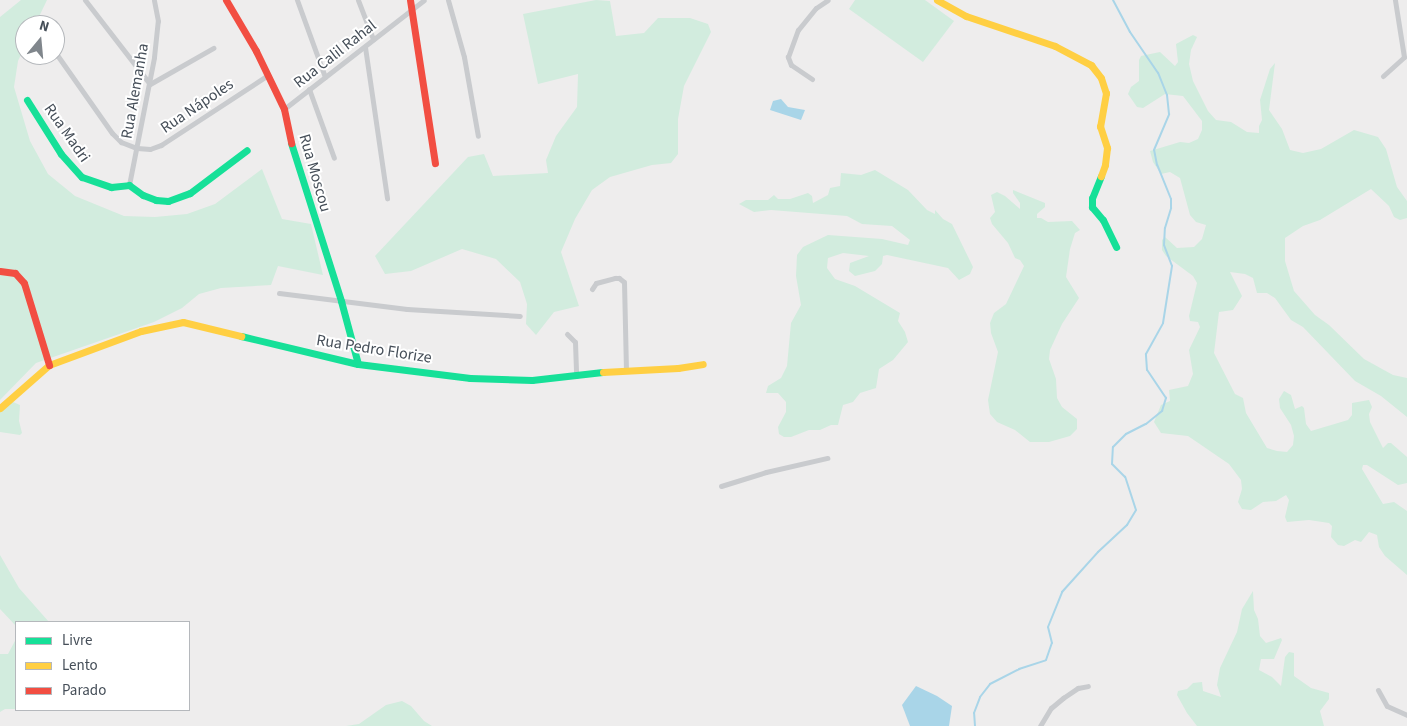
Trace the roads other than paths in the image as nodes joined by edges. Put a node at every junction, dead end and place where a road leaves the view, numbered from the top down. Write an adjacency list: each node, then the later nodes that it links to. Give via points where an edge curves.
1 (85, 0): 21 (street)
2 (154, 0): 21 (street, Rua Alemanha, via 158,21)
3 (226, 0): 17 (street, Rua Moscou)
4 (297, 0): 19 (street)
5 (358, 0): 13 (street)
6 (410, 0): 12 (street)
7 (424, 0): 12 (street, Rua Calil Rahal)
8 (448, 0): 25 (street, via 464,57)
9 (828, 0): 20 (street, via 816,8 798,30 788,58 791,66)
10 (937, 0): 32 (street, via 966,16 1055,46 1091,65 1101,78 1106,93 1100,126 1107,148 1092,207 1103,220)
11 (1395, 0): 18 (street, via 1404,57)
12 (413, 10): 13 (street, Rua Calil Rahal); 29 (street)
13 (373, 39): 14 (street, Rua Calil Rahal)
14 (365, 47): 19 (street, Rua Calil Rahal); 31 (street)
15 (213, 48): 21 (street)
16 (64, 65): 26 (street, via 112,133 121,142)
17 (268, 75): 24 (street, Rua Moscou); 26 (street, Rua Nápoles, via 161,145)
18 (1383, 76)
19 (325, 77): 22 (street, Rua Calil Rahal)
20 (812, 79)
21 (150, 84): 26 (street, Rua Alemanha)
22 (309, 89): 24 (street, Rua Calil Rahal); 28 (street)
23 (27, 100): 30 (street, Rua Madri, via 61,154 82,177 111,187)
24 (284, 109): 36 (street, Rua Moscou, via 293,151)
25 (478, 136)
26 (137, 148): 30 (street, Rua Alemanha)
27 (247, 150): 30 (street, via 190,193 173,200 156,200)
28 (334, 158)
29 (436, 163)
30 (129, 185)
31 (387, 198)
32 (1116, 247)
33 (0, 271): 41 (street, via 15,273 24,283)
34 (592, 288): 42 (street, via 596,283 615,278 624,282)
35 (279, 293): 36 (street)
36 (341, 301): 37 (street); 39 (street, Rua Moscou)
37 (520, 316)
38 (567, 334): 43 (street, via 575,342)
39 (358, 364): 41 (street, Rua Pedro Florize, via 183,322 141,331); 43 (street, Rua Pedro Florize, via 470,378 532,380)
40 (703, 364): 42 (street, Rua Pedro Florize)
41 (49, 365): 44 (street)
42 (626, 370): 43 (street, Rua Pedro Florize)
43 (576, 376)
44 (0, 408)
45 (827, 458): 46 (street)
46 (721, 486)
47 (1088, 686): 50 (street, via 1078,688 1051,708)
48 (1378, 690): 49 (street, via 1387,706)
49 (1407, 714)
50 (1040, 726)

